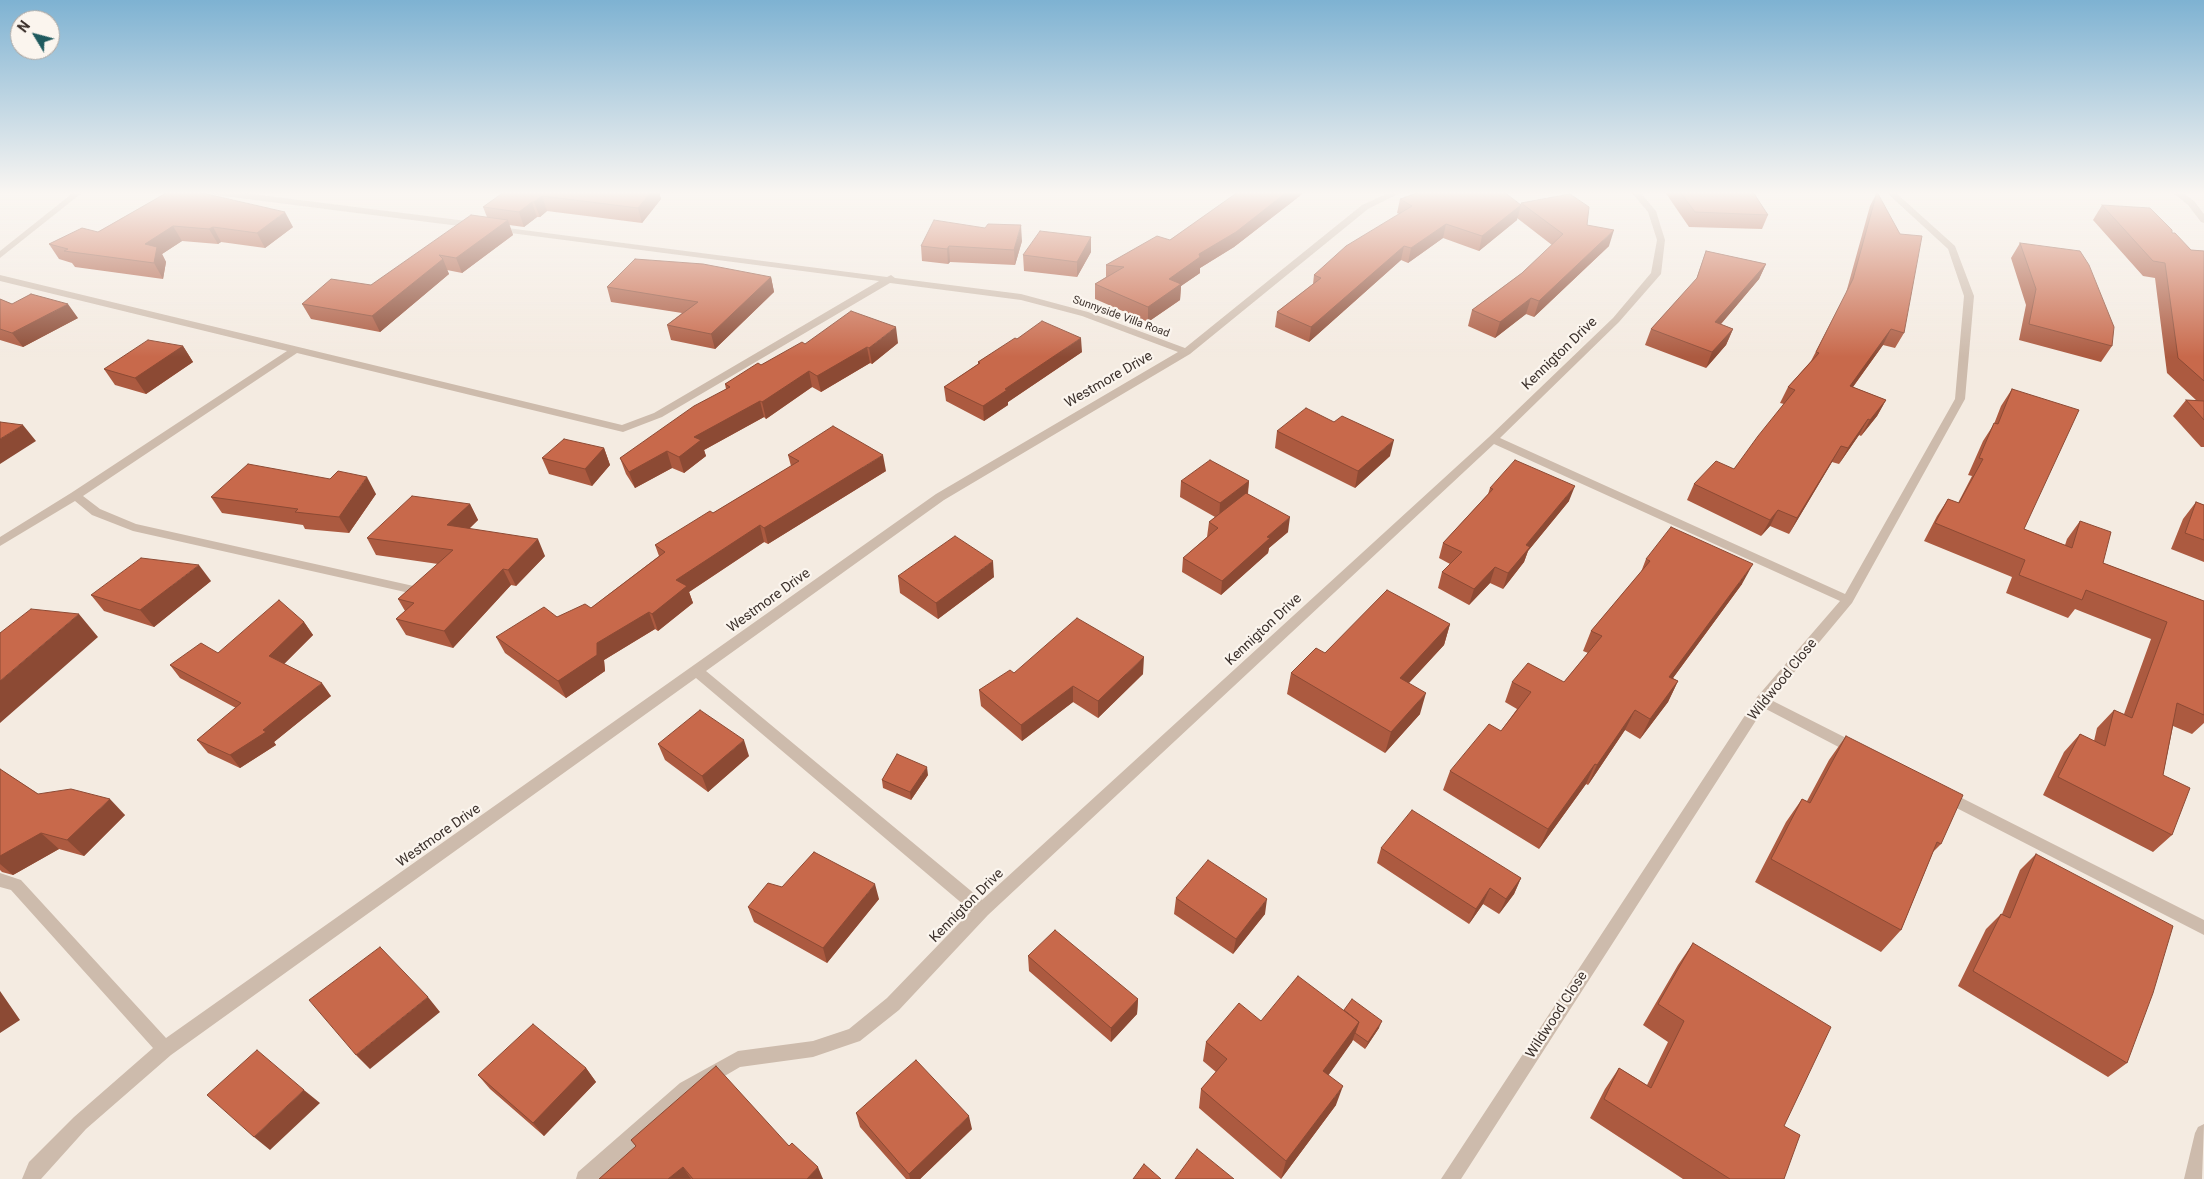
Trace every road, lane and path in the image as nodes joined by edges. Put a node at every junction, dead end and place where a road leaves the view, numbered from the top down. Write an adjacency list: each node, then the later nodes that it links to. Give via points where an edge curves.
1 (10, 247): 6 (street)
2 (647, 247): 8 (street, Sunnyside Villa Road)
3 (1316, 247): 10 (street, Westmore Drive)
4 (1660, 247): 11 (street, Kennigton Drive, via 1656,274 1616,320)
5 (1951, 247): 15 (street, Wildwood Close, via 1969,296 1960,398)
6 (0, 255)
7 (0, 278): 9 (street)
8 (891, 278): 9 (street, via 658,415 623,429); 10 (street, Sunnyside Villa Road, via 1021,297 1085,314)
9 (296, 350): 12 (street)
10 (1186, 352): 16 (street, Westmore Drive, via 940,497)
11 (1493, 439): 15 (street); 21 (street, Kennigton Drive)
12 (75, 496): 13 (street); 14 (street, via 96,512 132,527)
13 (0, 542)
14 (414, 590)
15 (1848, 600): 17 (street, Wildwood Close)
16 (697, 671): 21 (street); 23 (street, Westmore Drive)
17 (1762, 701): 18 (street); 27 (street, Wildwood Close)
18 (1868, 756)
19 (1930, 788): 22 (street)
20 (0, 880): 23 (street, via 16,884)
21 (982, 910): 26 (street, Kennigton Drive, via 886,1009 854,1035 813,1049 738,1059 686,1089)
22 (2204, 928)
23 (165, 1049): 25 (street, Westmore Drive, via 80,1123)
24 (2204, 1133): 28 (street)
25 (31, 1179)
26 (585, 1179)
27 (1450, 1179)
28 (2193, 1179)

